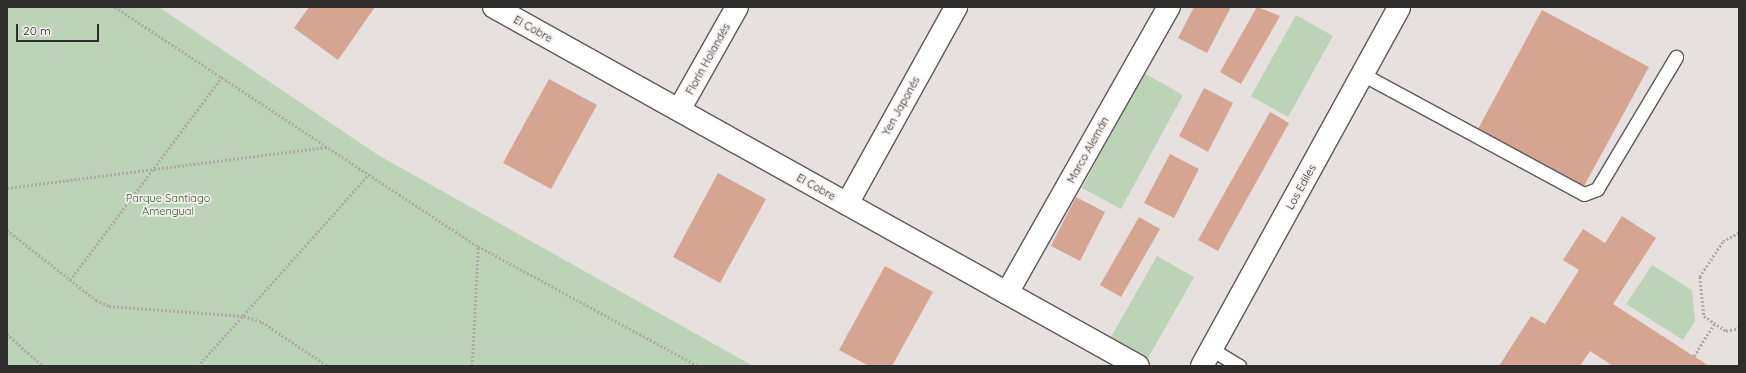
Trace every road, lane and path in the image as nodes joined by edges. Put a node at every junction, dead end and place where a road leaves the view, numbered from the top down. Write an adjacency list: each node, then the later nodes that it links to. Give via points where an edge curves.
1 (115, 7): 9 (path)
2 (494, 7): 10 (street, El Cobre)
3 (737, 7): 10 (street, Florín Holandés)
4 (956, 7): 15 (street, Yen Japonés)
5 (1169, 7): 20 (street, Marco Alemán)
6 (1400, 7): 8 (street, Los Ediles)
7 (1676, 57): 8 (lane, via 1598,189 1584,194)
8 (1362, 74): 26 (street, Los Ediles)
9 (222, 77): 11 (path); 12 (path)
10 (679, 110): 15 (street, El Cobre)
11 (328, 147): 12 (path); 13 (path)
12 (153, 169): 14 (path); 19 (path)
13 (369, 174): 18 (path); 21 (path)
14 (7, 188)
15 (847, 204): 20 (street, El Cobre)
16 (7, 230): 19 (path)
17 (1739, 233): 22 (path, via 1723,242 1700,277 1704,316)
18 (478, 246): 30 (path); 31 (path)
19 (70, 280): 21 (path, via 96,300 121,308)
20 (1007, 293): 32 (street, El Cobre)
21 (244, 316): 28 (path); 29 (path, via 262,322)
22 (1715, 323): 23 (path, via 1726,331); 25 (path)
23 (1739, 328)
24 (7, 334): 27 (path)
25 (1694, 356)
26 (1206, 358): 33 (lane)
27 (43, 366)
28 (198, 366)
29 (328, 366)
30 (472, 366)
31 (698, 366)
32 (1138, 366)
33 (1239, 366)

